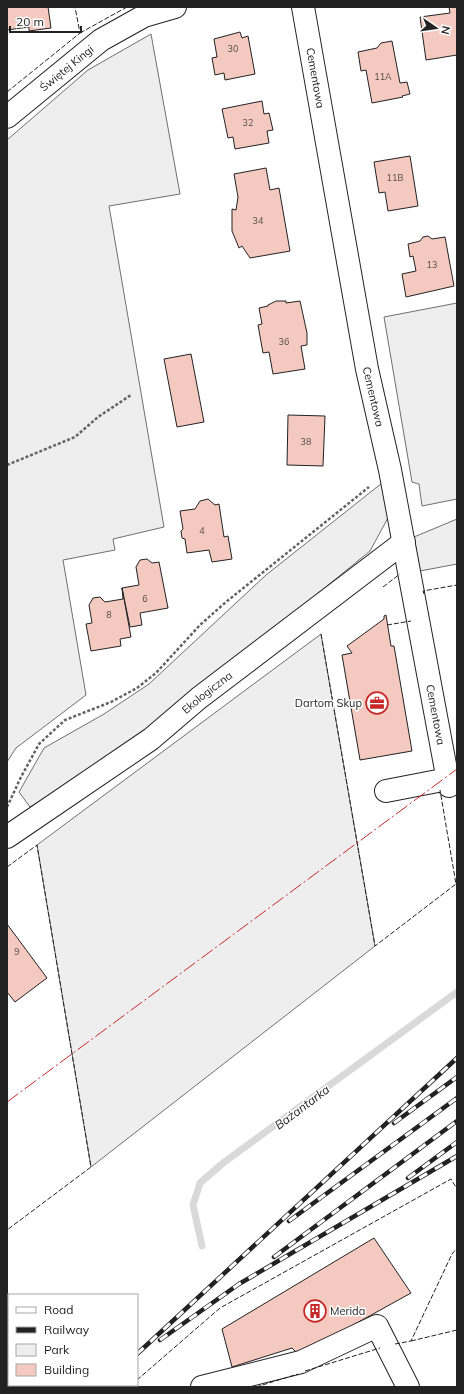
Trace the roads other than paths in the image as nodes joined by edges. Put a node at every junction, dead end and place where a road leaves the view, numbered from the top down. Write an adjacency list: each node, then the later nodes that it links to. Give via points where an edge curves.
1 (175, 7): 3 (street, Świętej Kingi, via 144,16 101,40)
2 (303, 7): 4 (street, Cementowa, via 367,369)
3 (7, 117)
4 (404, 542): 5 (street, Cementowa, via 448,782); 6 (street, Ekologiczna, via 199,698 151,739)
5 (386, 791)
6 (7, 837)
7 (202, 1387): 8 (street, via 301,1362 377,1326)
8 (408, 1387)

